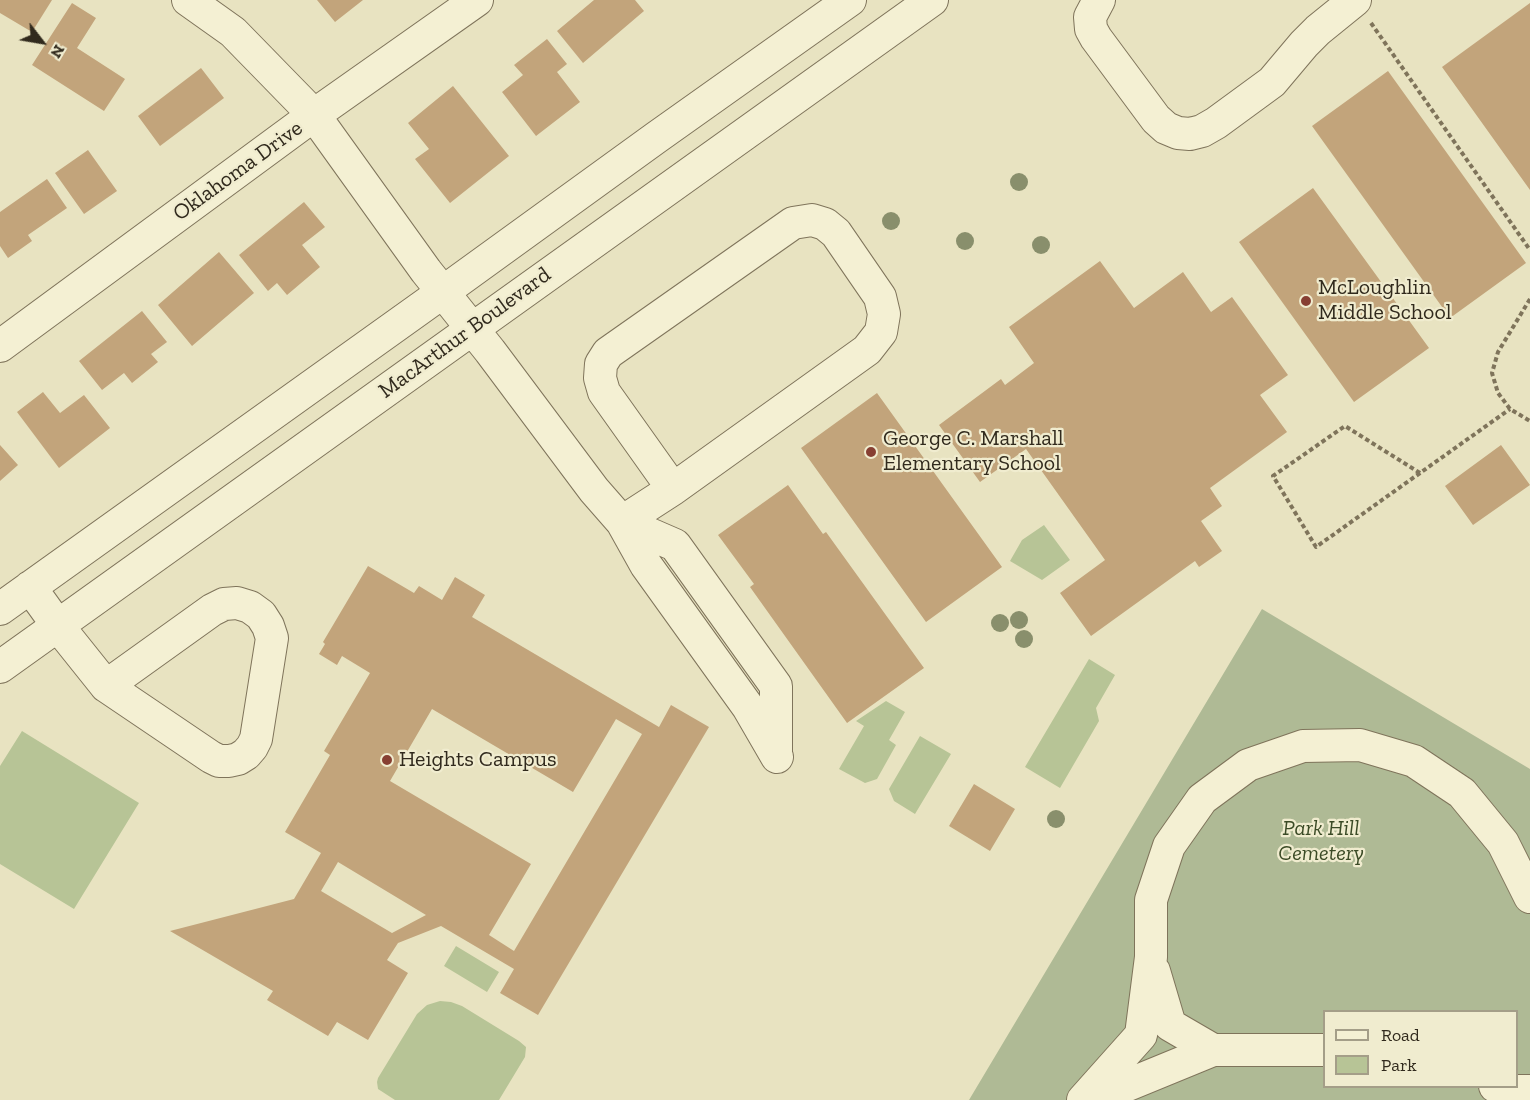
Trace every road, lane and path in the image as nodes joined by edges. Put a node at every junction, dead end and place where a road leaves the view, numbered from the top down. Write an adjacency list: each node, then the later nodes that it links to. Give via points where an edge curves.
1 (188, 0): 7 (street, via 233,32)
2 (477, 0): 7 (street, Oklahoma Drive)
3 (850, 0): 9 (street, MacArthur Boulevard)
4 (932, 0): 11 (street, MacArthur Boulevard)
5 (1099, 0): 6 (street, via 1090,17 1096,38 1156,119 1166,128 1190,135 1216,123 1272,82 1318,30)
6 (1355, 0): 8 (path)
7 (314, 115): 9 (street); 12 (street, Oklahoma Drive)
8 (1530, 250)
9 (443, 292): 11 (street); 18 (street, MacArthur Boulevard)
10 (1530, 299): 13 (path, via 1498,352 1492,373 1498,393)
11 (472, 328): 17 (street); 20 (street, MacArthur Boulevard)
12 (0, 346)
13 (1510, 409): 14 (path); 15 (path)
14 (1530, 421)
15 (1420, 473): 15 (path, via 1345,426 1273,476 1316,547)
16 (673, 489): 16 (street, via 867,350 880,332 884,314 880,297 836,233 825,224 812,220 793,223 608,353 601,364 604,392); 17 (street)
17 (622, 522): 23 (street, via 646,565 747,707)
18 (30, 587): 19 (street, MacArthur Boulevard); 20 (street)
19 (0, 609)
20 (58, 626): 21 (street, MacArthur Boulevard); 22 (street)
21 (0, 668)
22 (106, 686): 22 (street, via 211,757 238,759 256,739 272,638 261,615 250,607 224,604)
23 (777, 757)
24 (1530, 897): 25 (street, via 1503,843 1462,793 1414,761 1360,745 1303,746 1248,765 1202,799 1169,846 1151,900)
25 (1151, 957): 26 (street, via 1170,1025); 30 (street, via 1141,1035)
26 (1213, 1050): 27 (street); 31 (street)
27 (1323, 1050)
28 (1503, 1088): 29 (street)
29 (1530, 1091)
30 (1083, 1100)
31 (1091, 1100)

